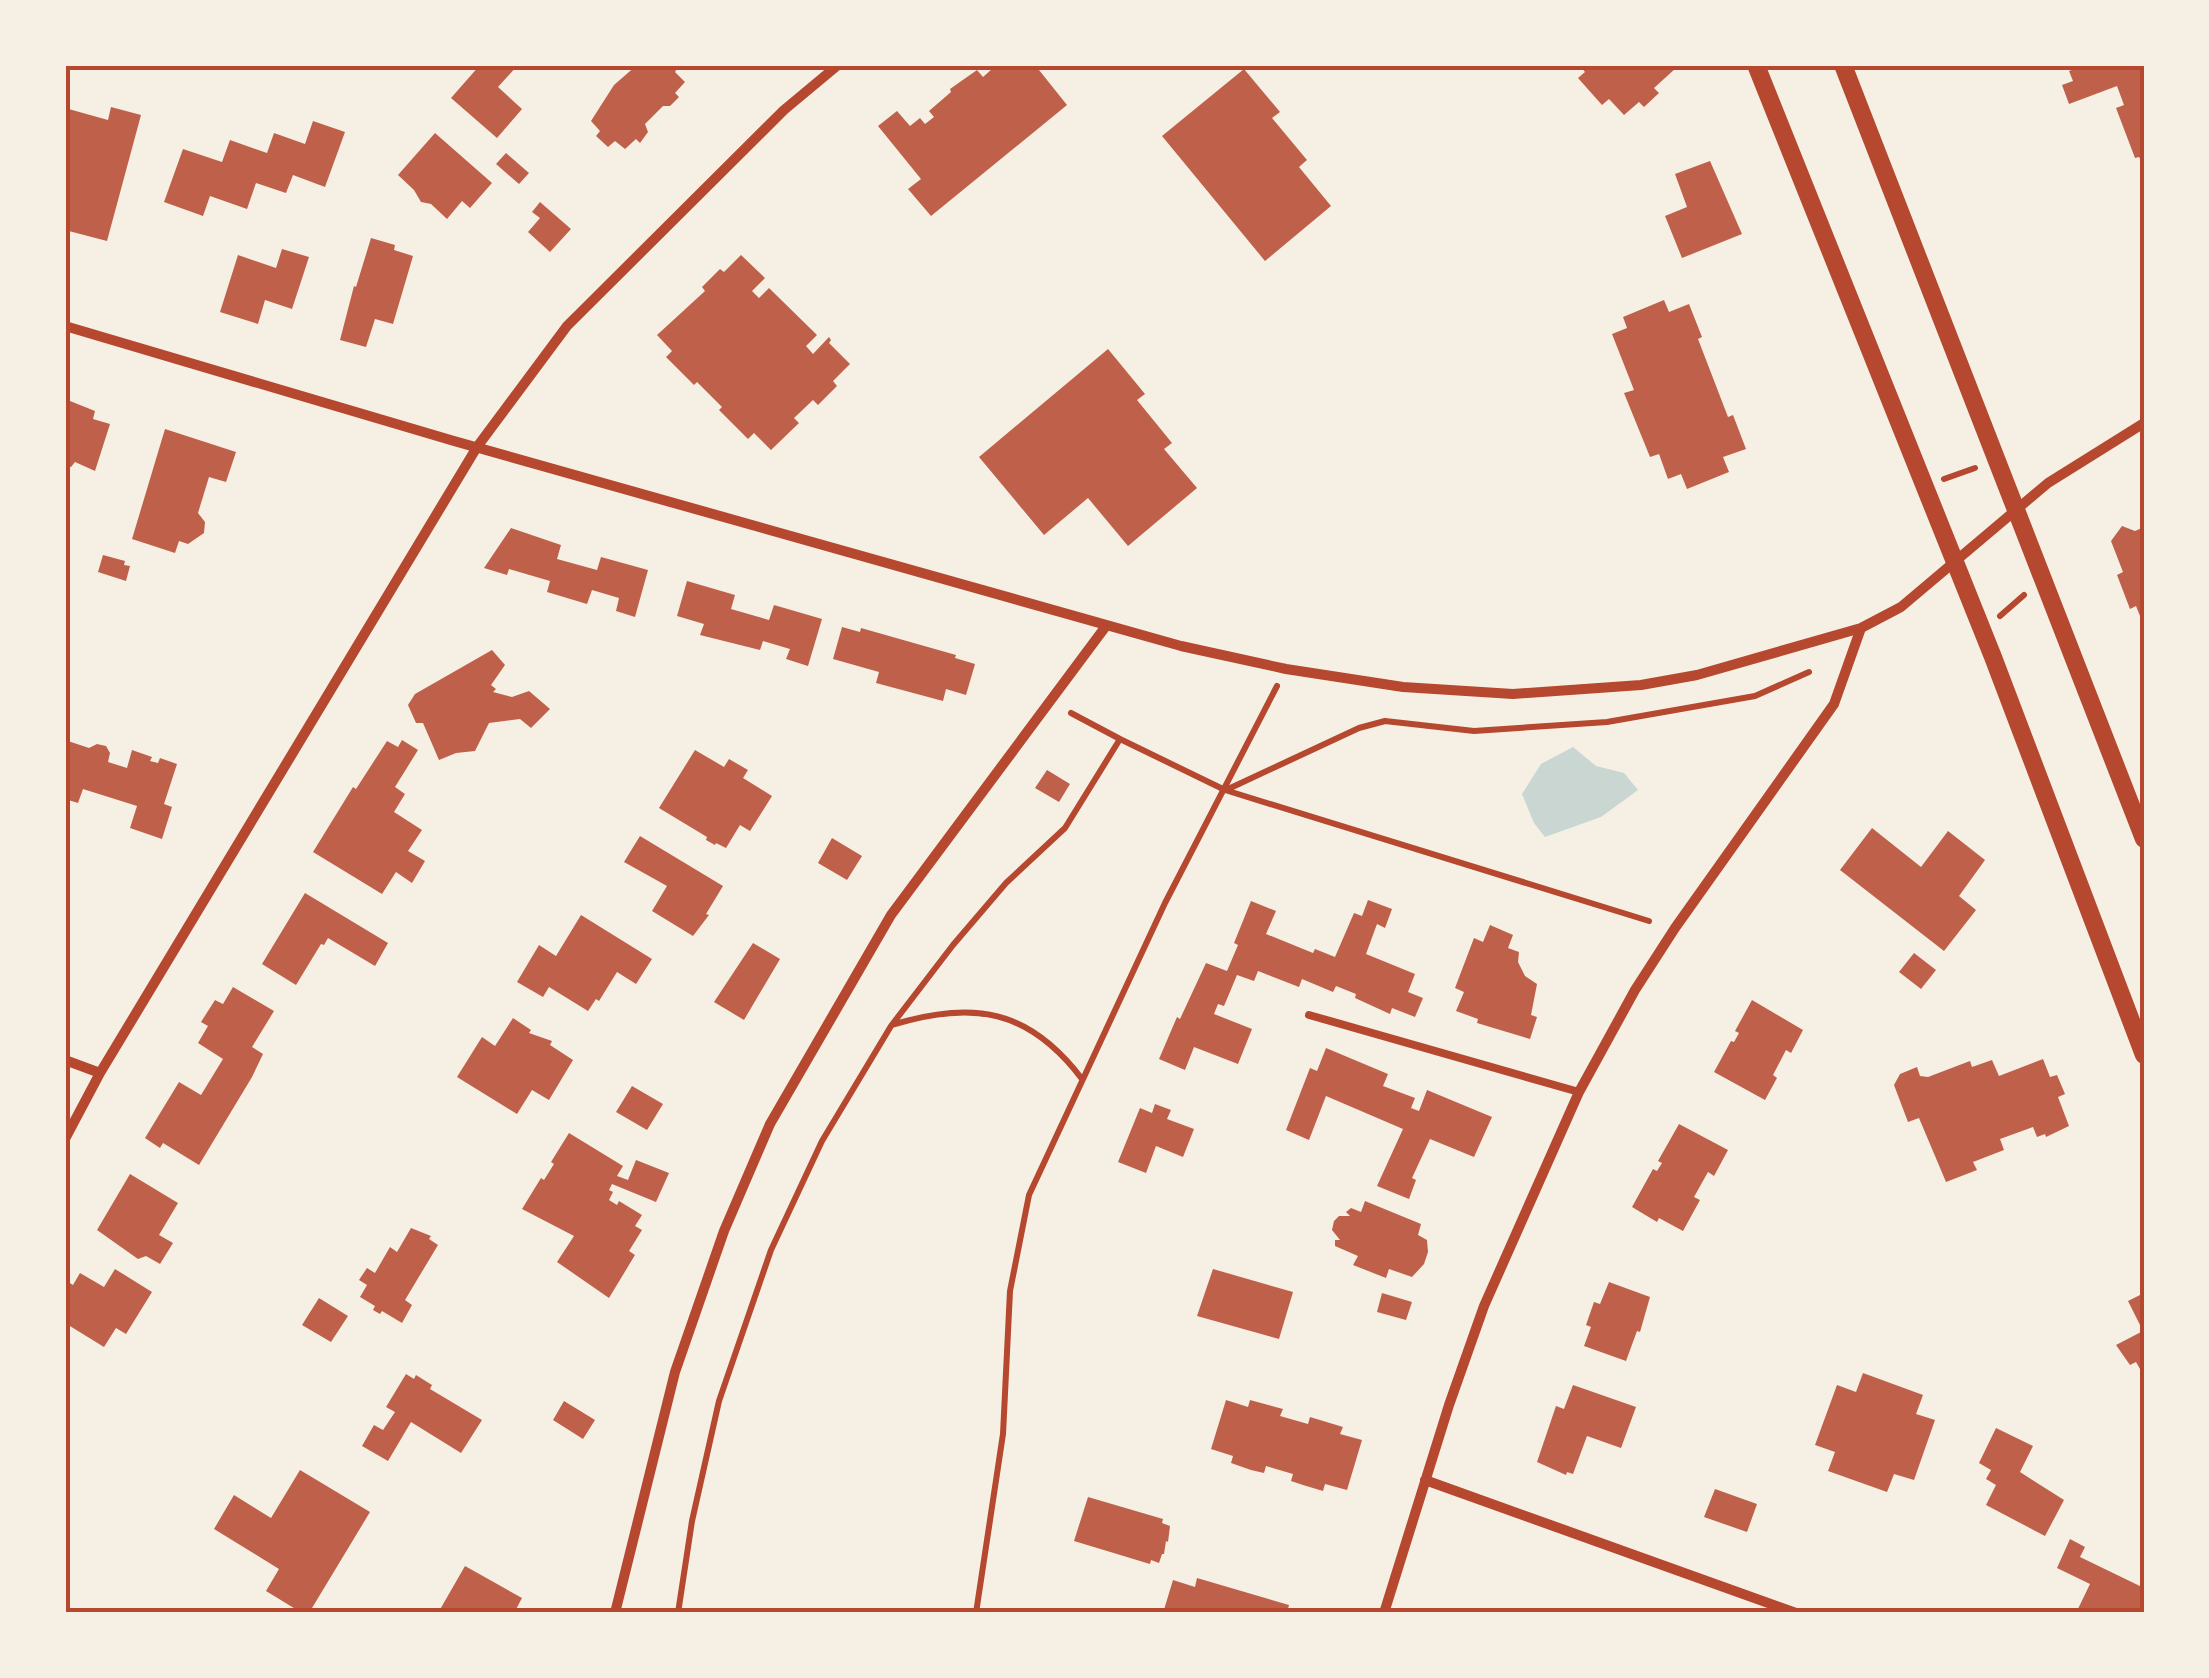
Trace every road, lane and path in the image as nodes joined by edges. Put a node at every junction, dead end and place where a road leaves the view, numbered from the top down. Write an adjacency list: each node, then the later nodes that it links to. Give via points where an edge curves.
1 (838, 65): 6 (street, via 784,110 568,326)
2 (1756, 65): 10 (street)
3 (1843, 65): 9 (street)
4 (65, 326): 6 (street)
5 (2144, 423): 9 (street)
6 (477, 447): 13 (street); 26 (street)
7 (1980, 465): 8 (path)
8 (1938, 481)
9 (2017, 509): 10 (street); 20 (street)
10 (1955, 561): 14 (street, via 1901,607); 24 (street)
11 (2029, 590): 12 (path)
12 (1993, 622)
13 (1106, 626): 15 (street); 31 (street, via 891,915 770,1124 675,1372)
14 (1861, 628): 15 (street, via 1697,674 1532,693 1403,687); 28 (street, via 1834,704 1675,928)
15 (1286, 669): 19 (path)
16 (1808, 672): 19 (path, via 1754,696 1607,722 1474,732 1385,721)
17 (1070, 713): 18 (path)
18 (1120, 739): 19 (path); 23 (path, via 1065,828 952,945)
19 (1225, 790): 21 (path); 27 (path)
20 (2144, 839)
21 (1648, 920)
22 (1309, 1015): 28 (lane)
23 (891, 1026): 27 (path, via 930,1014 988,1012 1030,1030); 32 (path, via 822,1141 771,1250 719,1401)
24 (2144, 1054)
25 (65, 1060): 26 (street)
26 (100, 1072): 29 (street)
27 (1082, 1079): 33 (path, via 1029,1195 1010,1291 1003,1434)
28 (1579, 1092): 30 (street, via 1484,1306)
29 (65, 1139)
30 (1425, 1480): 34 (street); 35 (street)
31 (615, 1613)
32 (678, 1613)
33 (976, 1613)
34 (1384, 1613)
35 (1796, 1613)

